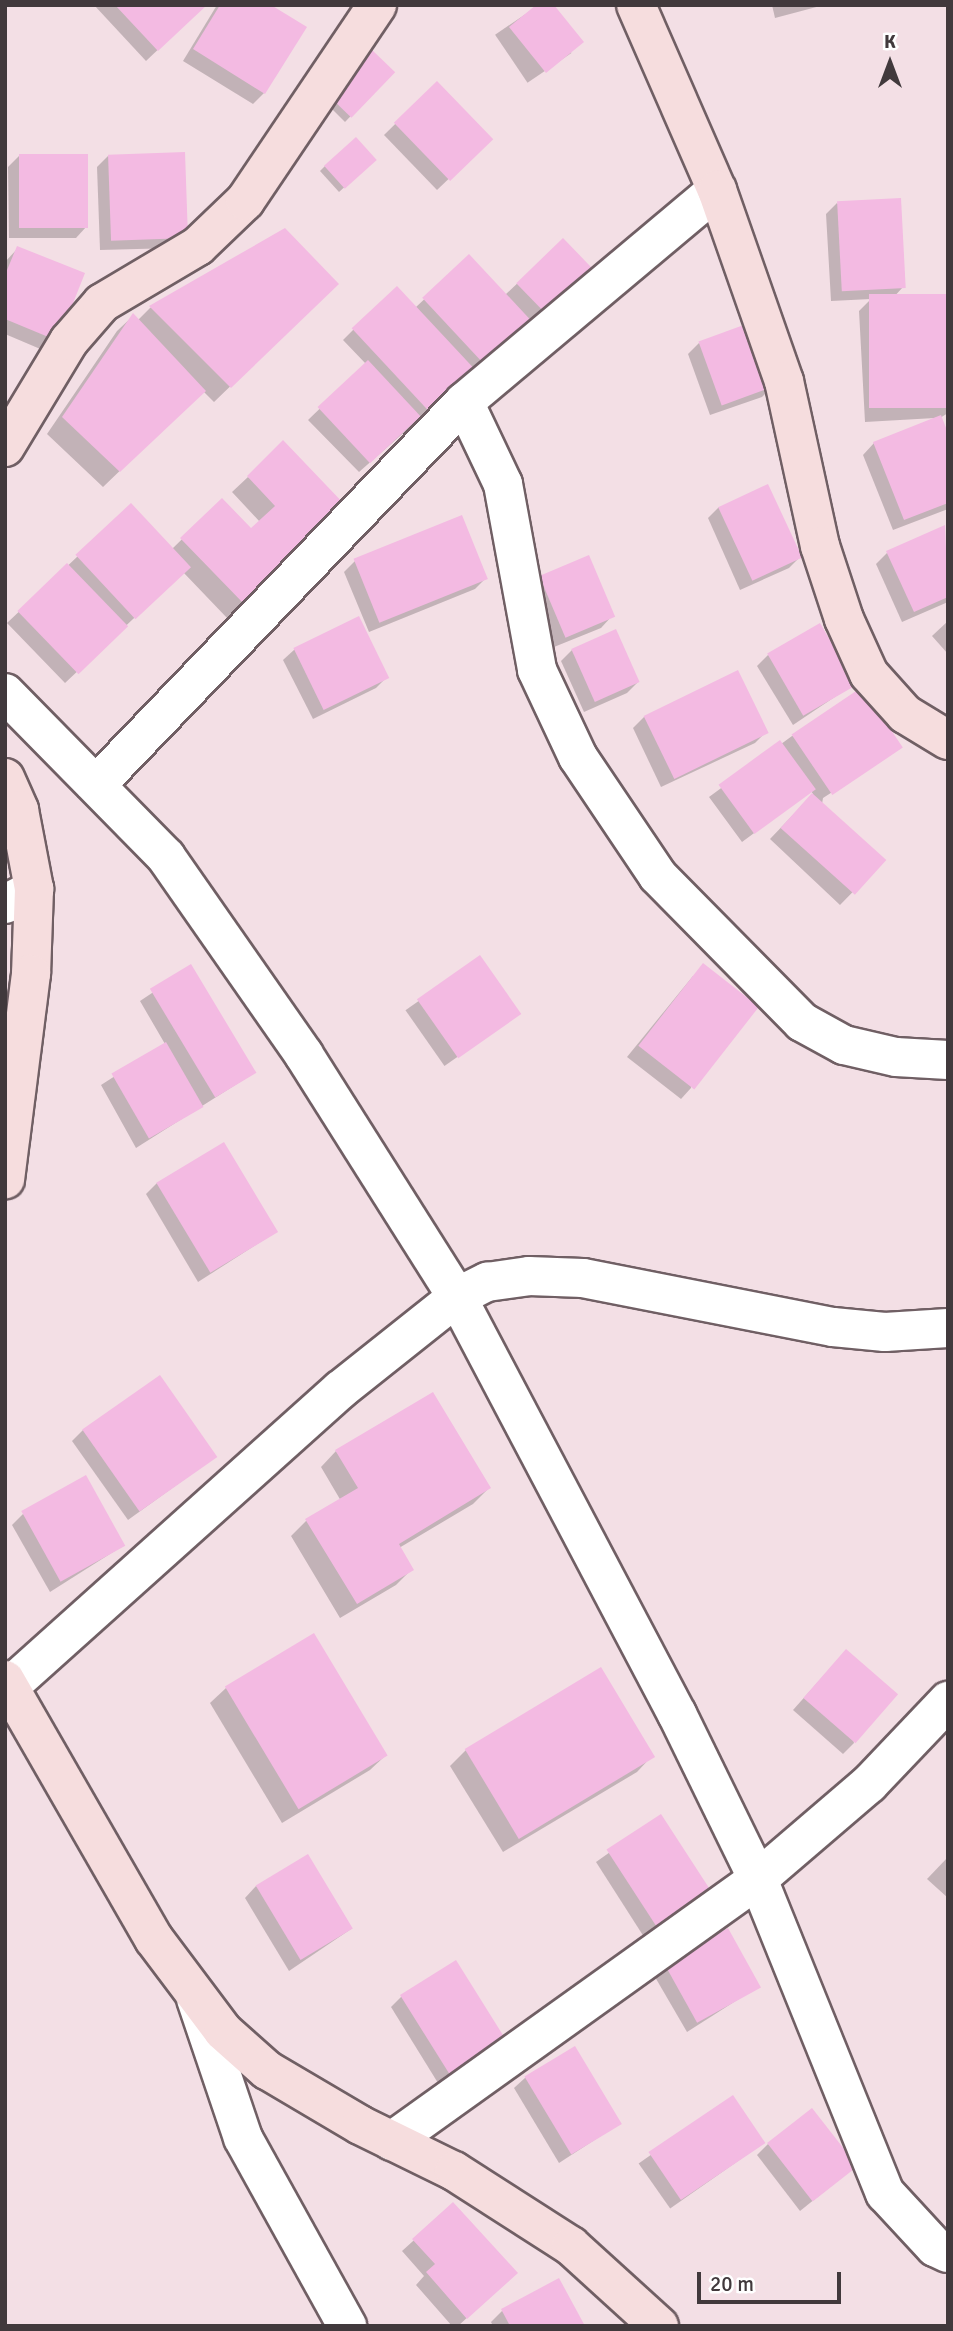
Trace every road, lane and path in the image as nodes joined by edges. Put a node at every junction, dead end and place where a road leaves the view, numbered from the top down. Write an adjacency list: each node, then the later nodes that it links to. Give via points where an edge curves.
1 (377, 5): 5 (street, via 245,201 198,246 102,303 69,341)
2 (636, 5): 3 (street)
3 (717, 190): 4 (street); 7 (street, via 783,381 820,546 844,619 869,674 905,714)
4 (464, 402): 9 (street); 11 (street, via 503,484 537,670 578,757 658,876 802,1022 844,1045 896,1057)
5 (5, 447)
6 (5, 693): 9 (street)
7 (948, 740)
8 (5, 778): 10 (street, via 19,810)
9 (96, 785): 13 (street, via 173,868 304,1055)
10 (20, 897): 12 (street, via 31,974)
11 (948, 1060)
12 (5, 1179)
13 (457, 1297): 14 (street, via 488,1282 529,1276 583,1278 833,1327 885,1332); 15 (street, via 340,1390); 17 (street, via 677,1714)
14 (948, 1328)
15 (7, 1684): 18 (street, via 154,1939)
16 (948, 1701): 17 (street, via 869,1784)
17 (758, 1879): 19 (street); 20 (street, via 885,2193)
18 (195, 1994): 19 (street, via 223,2031 267,2070); 21 (street, via 243,2138)
19 (392, 2141): 22 (street, via 454,2171 571,2246)
20 (944, 2258)
21 (347, 2326)
22 (659, 2326)

